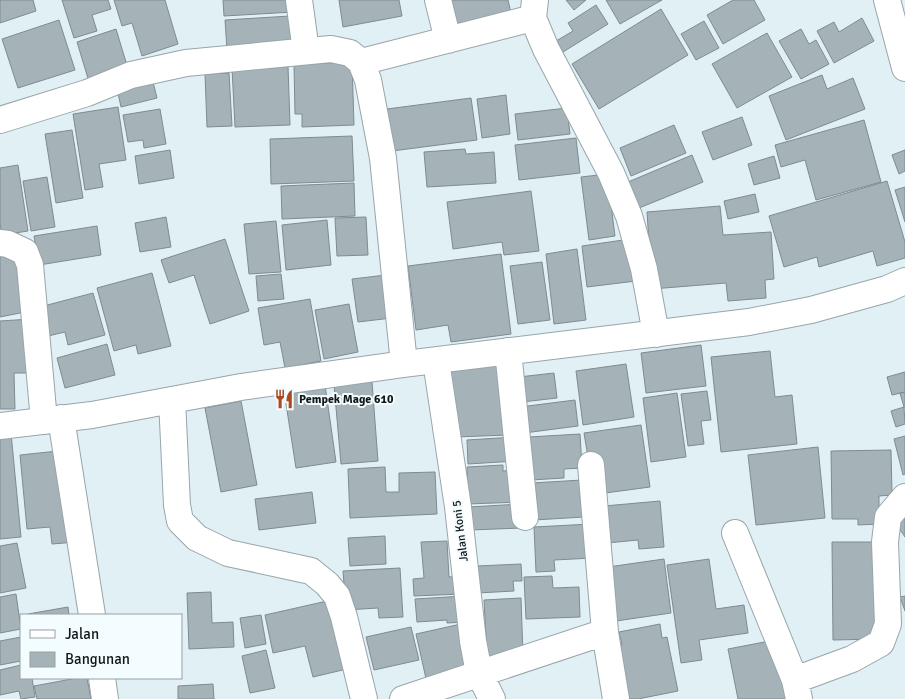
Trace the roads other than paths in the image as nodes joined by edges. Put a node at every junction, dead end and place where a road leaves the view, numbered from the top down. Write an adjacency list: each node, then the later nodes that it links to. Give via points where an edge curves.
1 (299, 0): 6 (street)
2 (438, 0): 5 (street)
3 (887, 0): 8 (street)
4 (534, 9): 5 (street); 12 (street, via 546,49 611,173 629,216 644,269)
5 (448, 40): 7 (street)
6 (306, 51): 7 (street, via 330,49 350,53); 9 (street, via 186,63 130,75 87,93)
7 (361, 62): 15 (street, via 368,80 382,158)
8 (905, 68)
9 (0, 120)
10 (0, 243): 17 (street, via 25,252 30,264)
11 (905, 281): 12 (street, via 811,310)
12 (656, 334): 13 (street)
13 (508, 351): 14 (street); 21 (street)
14 (436, 361): 15 (street); 25 (street, Jalan Koni 5)
15 (404, 364): 16 (street)
16 (172, 400): 17 (street); 29 (street, via 180,521 197,538 228,553 311,571 327,584 337,596 344,616)
17 (52, 419): 18 (street); 23 (street)
18 (0, 426)
19 (591, 465): 24 (street)
20 (905, 497): 27 (street, via 888,517 885,542 888,624 882,643)
21 (525, 518)
22 (735, 534): 27 (street)
23 (92, 614)
24 (605, 632): 25 (street); 32 (street)
25 (480, 673): 30 (street); 31 (street, Jalan Koni 5)
26 (102, 679): 28 (street)
27 (797, 690)
28 (105, 699)
29 (364, 699)
30 (403, 699)
31 (492, 699)
32 (616, 699)

